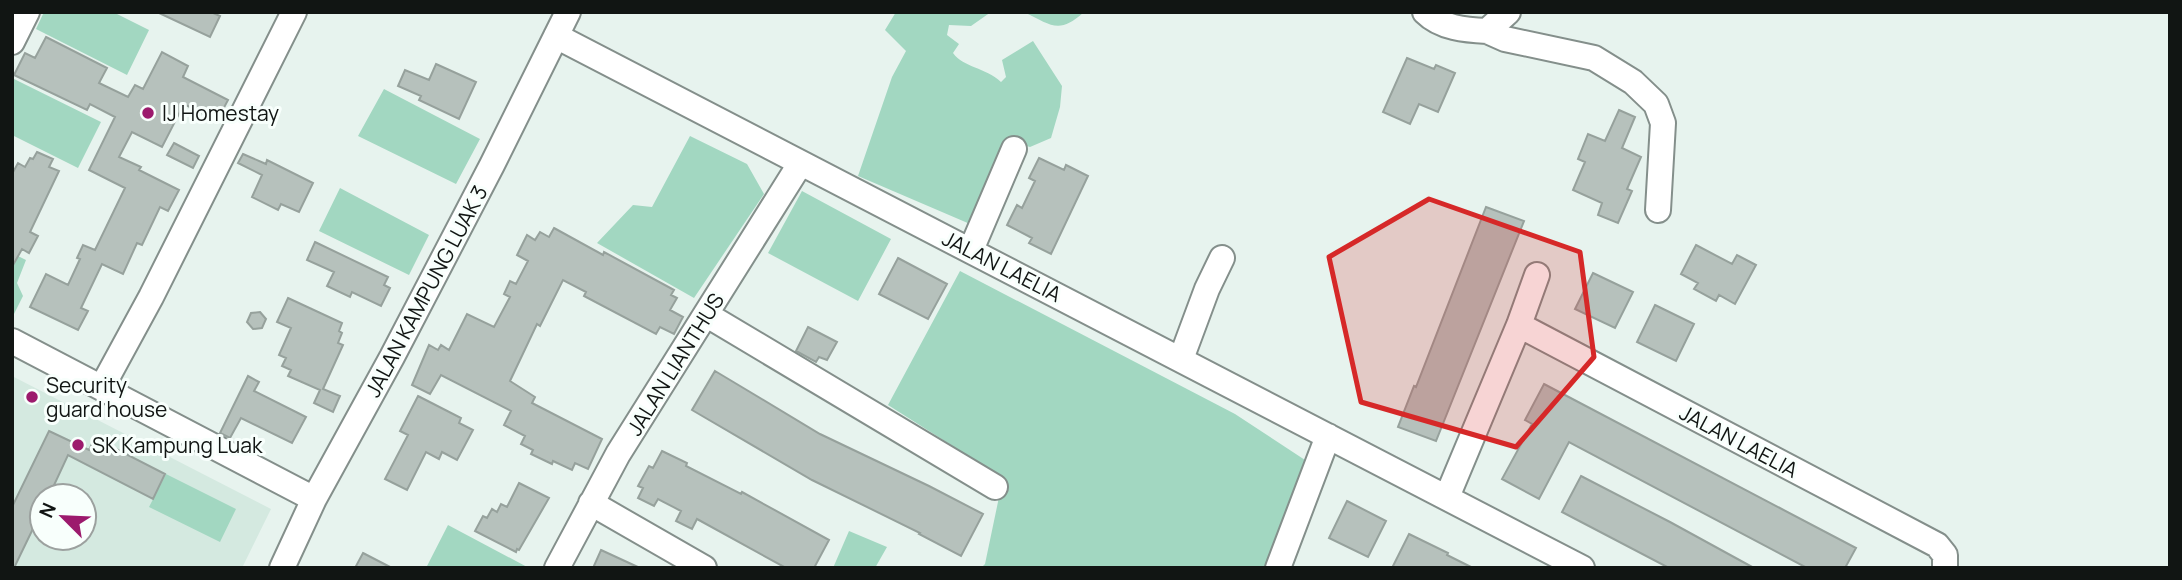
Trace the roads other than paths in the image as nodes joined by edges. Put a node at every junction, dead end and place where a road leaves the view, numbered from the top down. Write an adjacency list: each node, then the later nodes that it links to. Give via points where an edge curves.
1 (27, 12): 8 (street)
2 (294, 12): 19 (street)
3 (568, 12): 7 (street, JALAN KAMPUNG LUAK 3)
4 (1425, 12): 6 (street, via 1458,29)
5 (1508, 12): 6 (street)
6 (1487, 32): 11 (street, via 1594,58 1633,82 1656,104 1663,123)
7 (556, 36): 10 (street, JALAN LAELIA); 23 (street, JALAN KAMPUNG LUAK 3, via 435,277)
8 (12, 41)
9 (1014, 149): 12 (street)
10 (800, 164): 12 (street, JALAN LAELIA); 15 (street, JALAN LIANTHUS)
11 (1658, 210)
12 (971, 250): 18 (street, JALAN LAELIA)
13 (1222, 258): 18 (street)
14 (1537, 275): 16 (street)
15 (706, 315): 21 (street); 24 (street, JALAN LIANTHUS)
16 (1519, 325): 22 (street); 30 (street, JALAN LAELIA, via 1937,545 1945,555)
17 (12, 341): 19 (street)
18 (1181, 359): 20 (street, JALAN LAELIA)
19 (102, 387): 23 (street)
20 (1328, 436): 22 (street, JALAN LAELIA); 28 (street)
21 (995, 486)
22 (1447, 497): 29 (street, JALAN LAELIA)
23 (314, 499): 25 (street, JALAN KAMPUNG LUAK 3)
24 (591, 503): 26 (street, JALAN LIANTHUS); 27 (street)
25 (282, 568)
26 (557, 568)
27 (704, 568)
28 (1278, 568)
29 (1582, 568)
30 (1945, 568)

